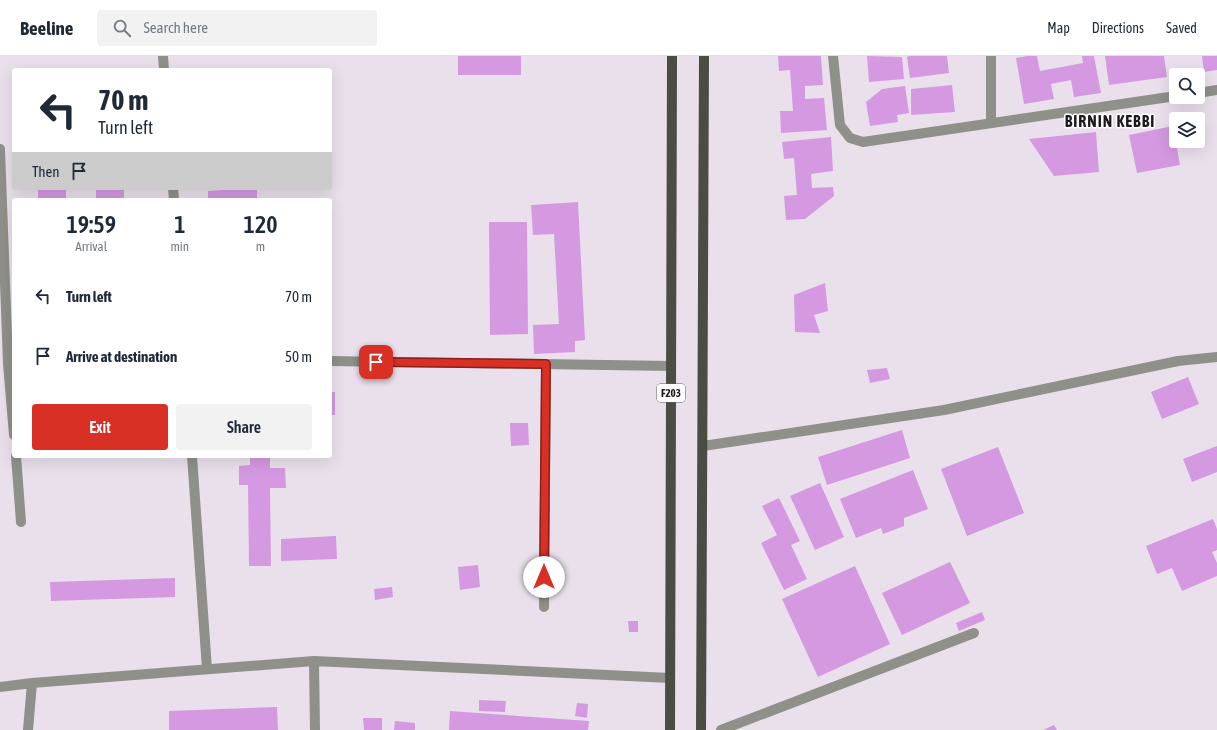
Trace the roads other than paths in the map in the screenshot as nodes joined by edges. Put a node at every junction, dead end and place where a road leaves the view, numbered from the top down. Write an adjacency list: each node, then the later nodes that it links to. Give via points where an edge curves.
1 (163, 56): 6 (street)
2 (672, 56): 16 (main road, F203)
3 (704, 56): 18 (main road, F203)
4 (833, 56): 10 (street, via 840,125 850,138 863,142)
5 (991, 56): 10 (street)
6 (164, 68)
7 (1217, 90): 8 (street)
8 (1205, 92)
9 (1169, 97): 10 (street)
10 (991, 123)
11 (0, 149): 14 (street)
12 (1217, 357): 18 (street, via 1178,361 944,410)
13 (332, 361): 15 (street)
14 (11, 364): 17 (street)
15 (546, 364): 16 (street); 22 (street)
16 (671, 366): 26 (main road, F203)
17 (12, 388)
18 (703, 446): 32 (main road, F203)
19 (16, 458): 21 (street)
20 (192, 458): 25 (street)
21 (21, 522)
22 (544, 607)
23 (974, 633): 33 (street)
24 (314, 661): 25 (street); 26 (street); 30 (street)
25 (208, 669): 27 (street)
26 (670, 678): 31 (main road, F203)
27 (32, 682): 28 (street); 29 (street)
28 (0, 687)
29 (28, 730)
30 (315, 730)
31 (670, 730)
32 (702, 730)
33 (721, 730)

